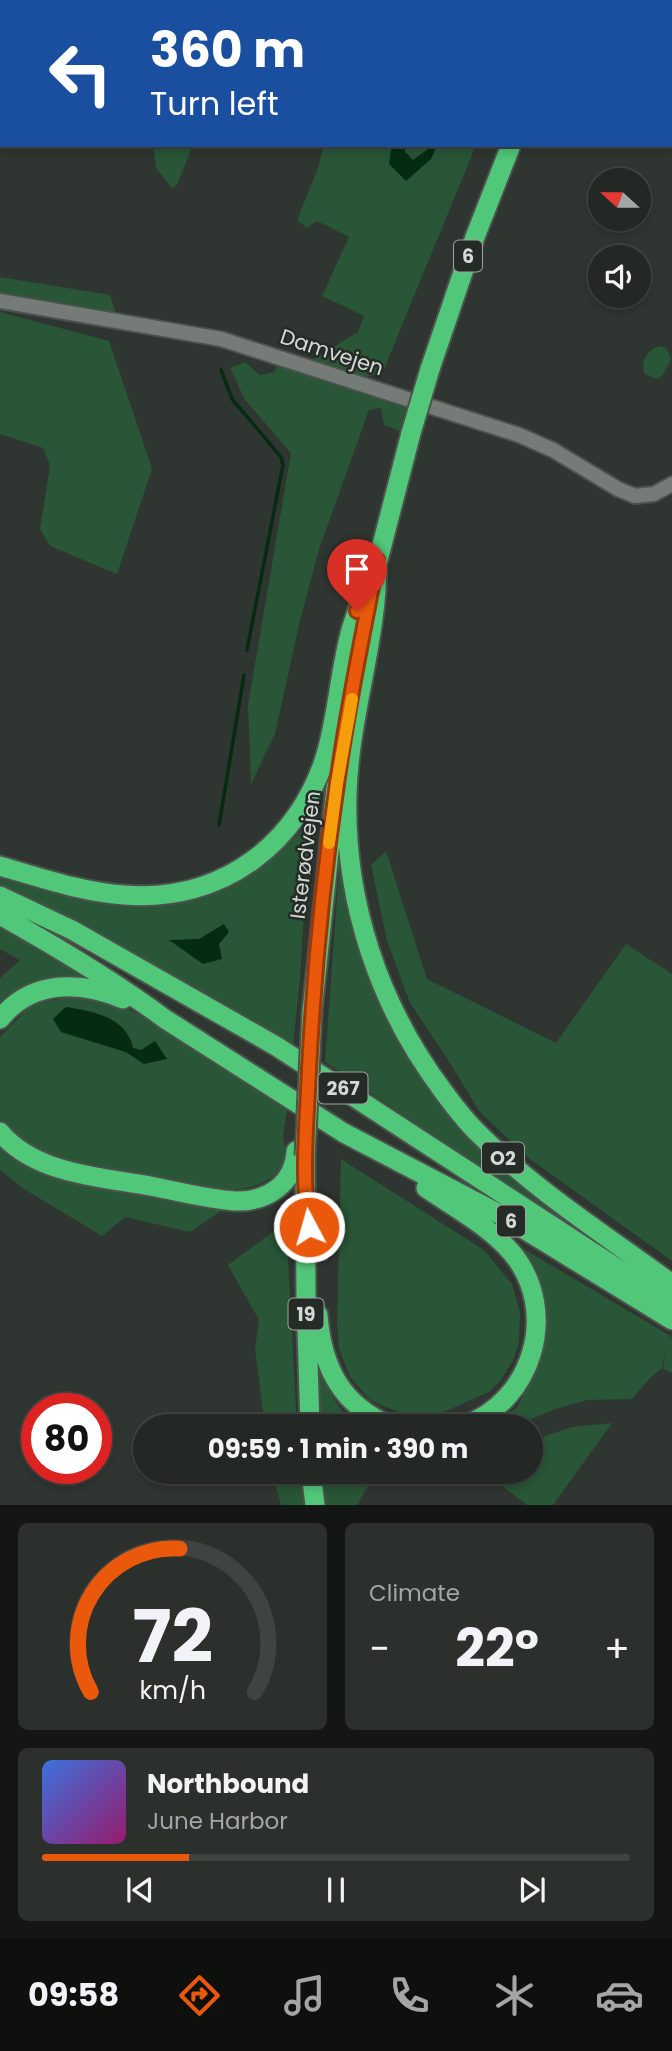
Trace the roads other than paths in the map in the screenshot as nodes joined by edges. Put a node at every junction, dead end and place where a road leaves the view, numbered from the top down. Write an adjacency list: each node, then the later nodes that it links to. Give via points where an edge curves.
1 (510, 147): 4 (highway, Isterødvejen / 6, bridge, via 430,369)
2 (0, 301): 3 (street, Damvejen, via 222,339 519,435 635,496 654,494)
3 (672, 484)
4 (377, 560): 5 (highway, via 350,632 322,768 302,810 270,847 226,877 158,896 102,892); 8 (highway, Isterødvejen / 6, via 337,783); 15 (highway, O2, via 377,593 348,772 347,819 358,908 382,987 422,1062 477,1133 528,1177)
5 (0, 866)
6 (0, 896): 16 (highway, 267, via 72,930 276,1046)
7 (0, 915): 10 (highway, 6)
8 (312, 1013): 13 (highway, Isterødvejen / 19, bridge)
9 (0, 1019): 10 (highway, 6, via 39,991 71,985 113,995)
10 (165, 1020): 12 (highway, 6)
11 (0, 1132): 13 (highway, via 18,1149 50,1165 229,1201 255,1200 274,1192)
12 (344, 1133): 17 (highway, 6, via 500,1215); 20 (highway, via 483,1226 513,1254 527,1276 537,1320 535,1343 515,1389)
13 (301, 1153): 14 (highway, Isterødvejen / 19)
14 (305, 1203): 18 (highway, Isterødvejen / 19); 19 (highway, via 327,1363 351,1400)
15 (672, 1284)
16 (672, 1304)
17 (672, 1320)
18 (310, 1414)
19 (369, 1414)
20 (486, 1414)
21 (312, 1484): 22 (highway)
22 (315, 1505)

